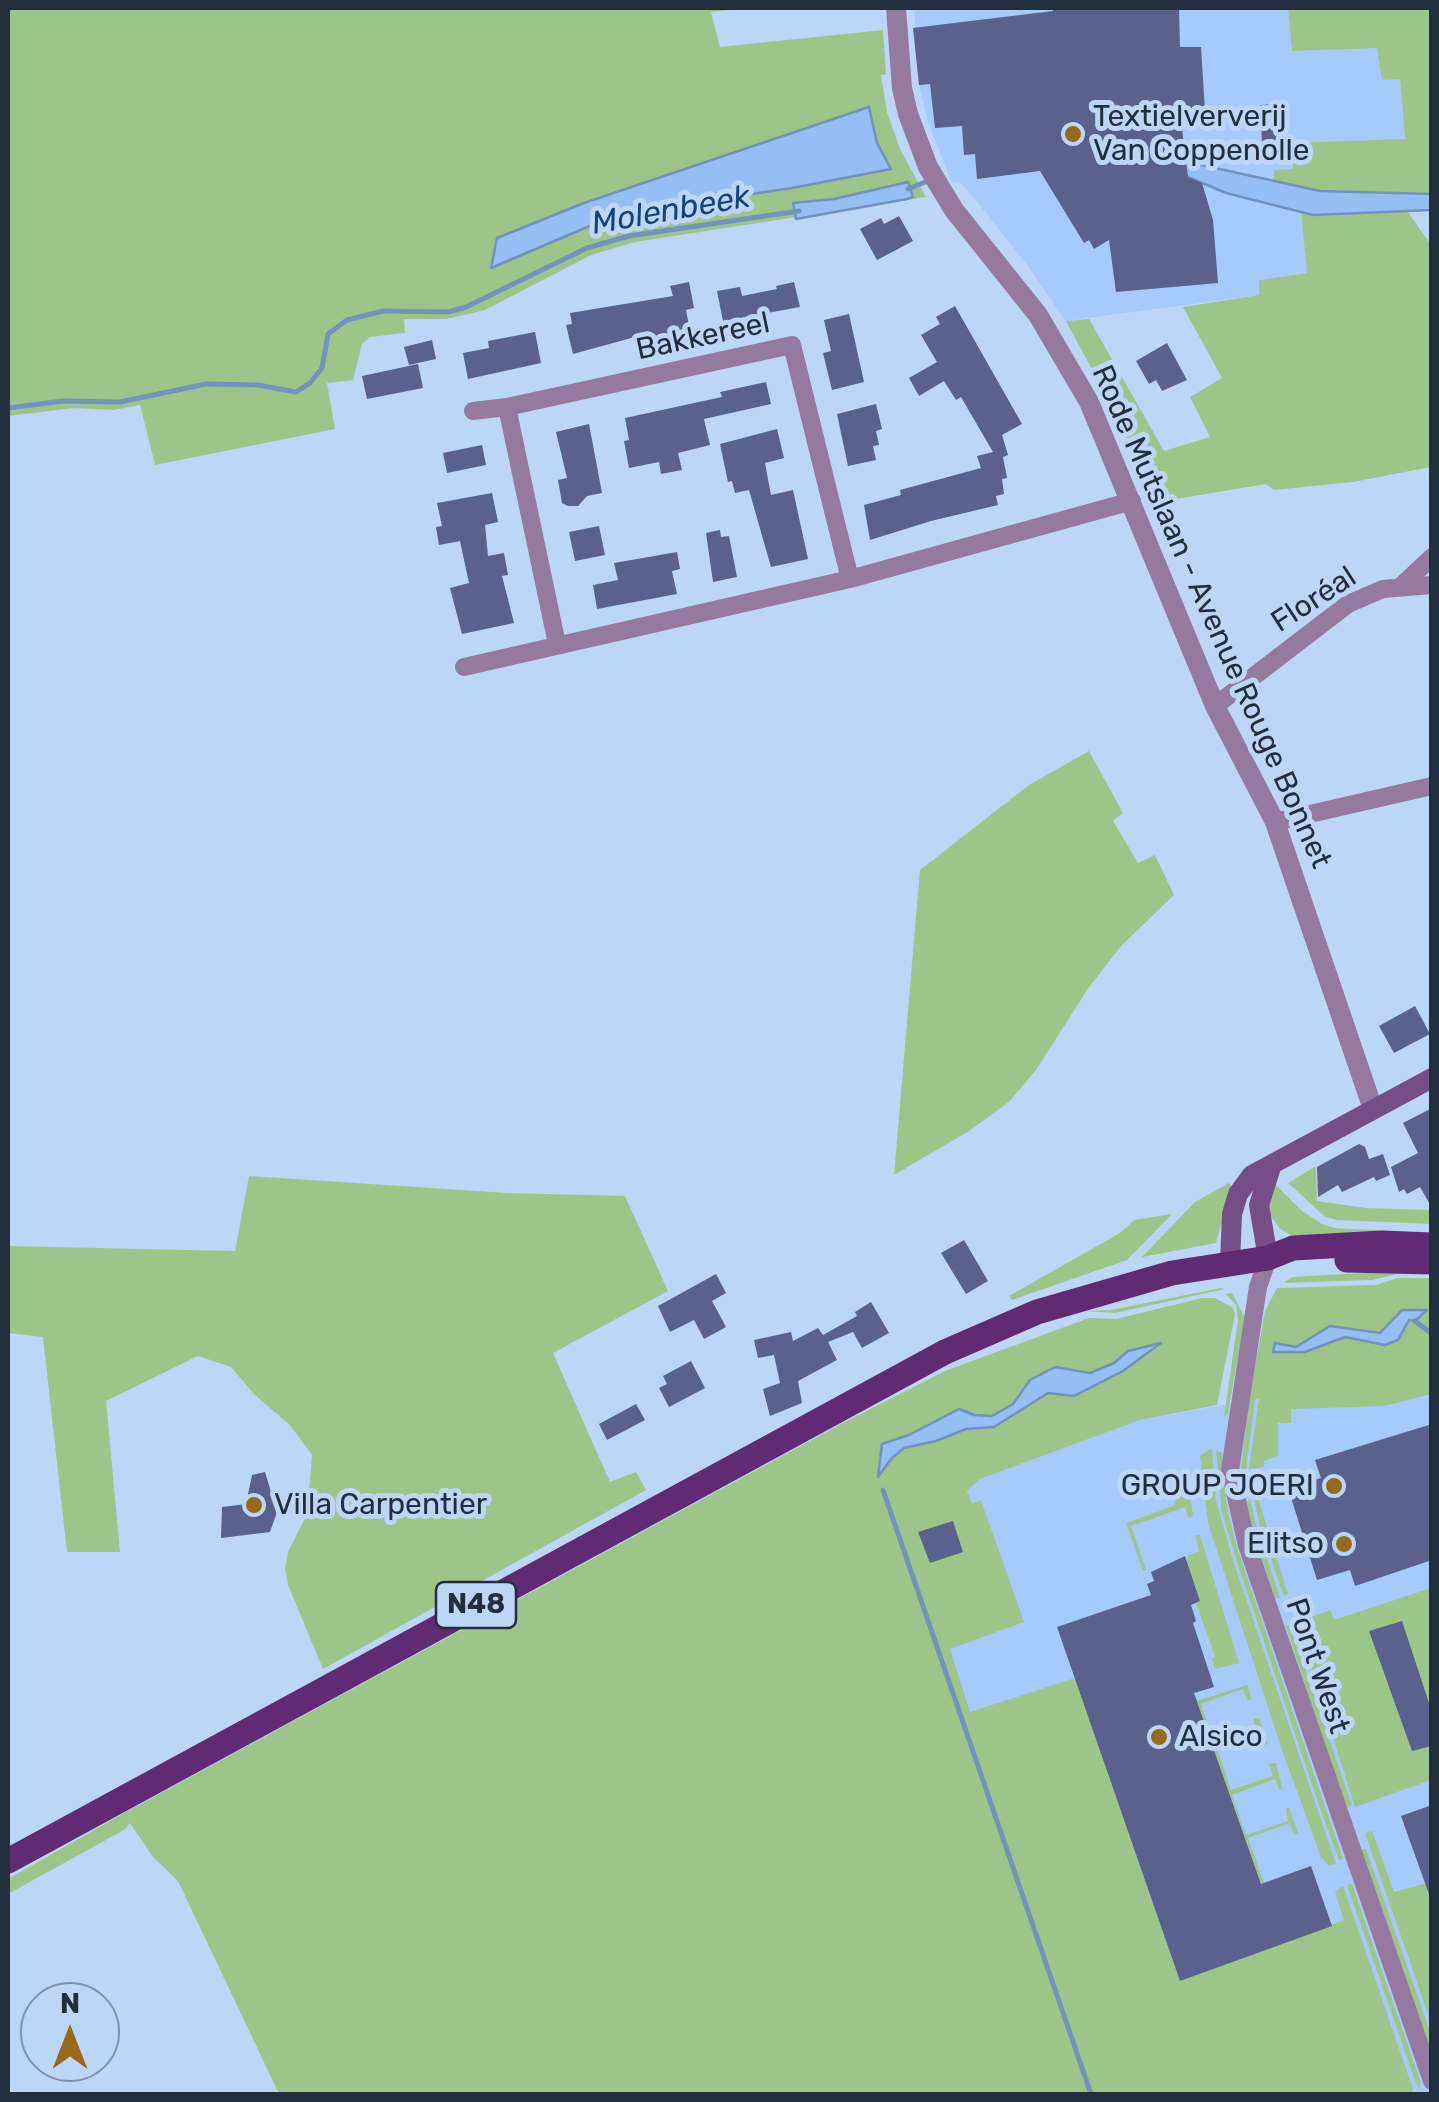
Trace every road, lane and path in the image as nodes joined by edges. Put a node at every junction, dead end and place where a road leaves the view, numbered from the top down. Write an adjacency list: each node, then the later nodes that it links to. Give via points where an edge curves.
1 (896, 8): 4 (street, Rode Mutslaan - Avenue Rouge Bonnet, via 902,88 928,167 1038,315 1089,402)
2 (507, 407): 3 (street, Bakkereel); 6 (street, Bakkereel, via 792,346); 9 (street)
3 (473, 411)
4 (1132, 501): 6 (street); 11 (street, Rode Mutslaan - Avenue Rouge Bonnet)
5 (1432, 557): 8 (street, Floréal)
6 (850, 579): 9 (street)
7 (1432, 585): 8 (street, Floréal)
8 (1400, 587): 11 (street, Floréal, via 1348,604)
9 (556, 644): 10 (street)
10 (464, 667)
11 (1215, 706): 13 (street, Rode Mutslaan - Avenue Rouge Bonnet)
12 (1432, 786): 13 (street)
13 (1275, 822): 15 (street, Rode Mutslaan - Avenue Rouge Bonnet)
14 (1432, 1078): 15 (main road)
15 (1373, 1109): 16 (main road)
16 (1270, 1167): 18 (main road, via 1259,1205); 19 (main road, via 1252,1175 1238,1194)
17 (1432, 1244): 18 (main road, via 1293,1248)
18 (1268, 1258): 19 (main road, N48); 20 (main road); 22 (street, Pont West, via 1230,1470 1247,1545)
19 (1230, 1262): 21 (main road, N48, via 1038,1312 902,1372)
20 (1432, 1262)
21 (8, 1862)
22 (1432, 2080)

